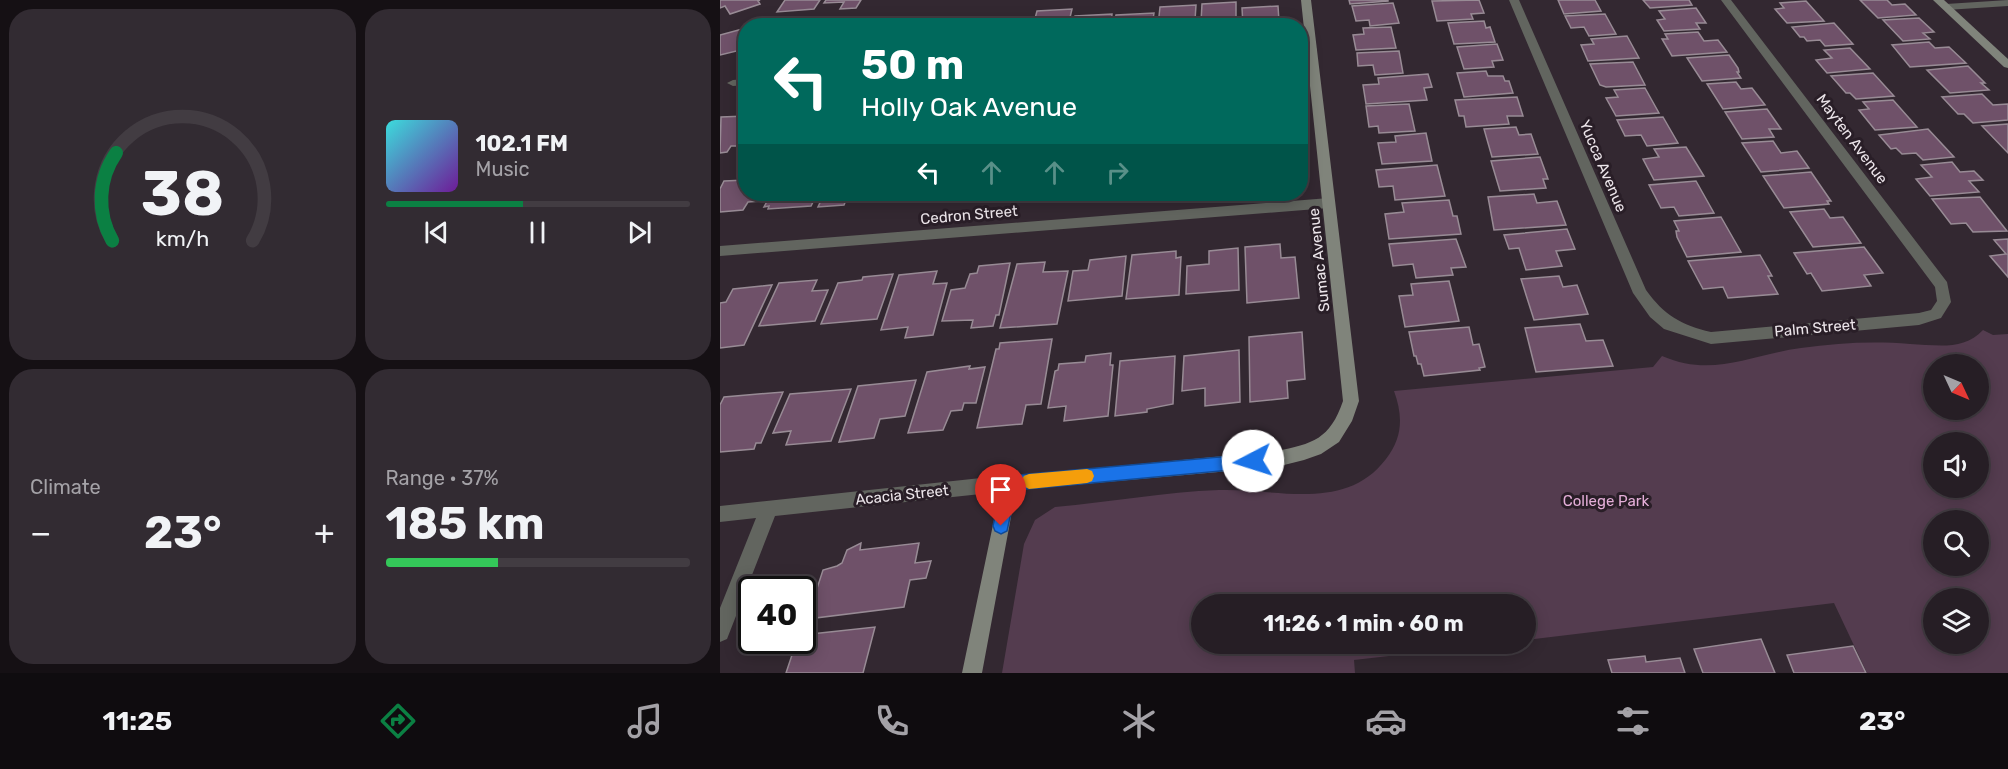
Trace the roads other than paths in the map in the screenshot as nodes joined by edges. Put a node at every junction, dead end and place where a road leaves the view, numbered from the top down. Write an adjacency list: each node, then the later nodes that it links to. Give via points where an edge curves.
1 (1306, 0): 6 (street, Sumac Avenue)
2 (1514, 0): 12 (street, Yucca Avenue, via 1640,293 1655,315)
3 (1726, 0): 11 (street, Mayten Avenue, via 1942,286)
4 (2008, 3): 5 (street)
5 (1942, 4): 8 (street)
6 (1306, 18)
7 (1308, 63): 9 (street, Sumac Avenue)
8 (2008, 64)
9 (1329, 203): 10 (street, Cedron Street); 13 (street, Sumac Avenue, via 1351,400 1345,423)
10 (720, 251)
11 (1944, 302): 12 (street, Palm Street, via 1936,314 1919,319 1711,338)
12 (1679, 331)
13 (1331, 440): 14 (street, Acacia Street, via 1304,454 1276,459)
14 (1009, 483): 15 (street, Acacia Street); 18 (street)
15 (769, 509): 16 (street, Acacia Street); 17 (street)
16 (720, 514)
17 (720, 632)
18 (972, 673)

